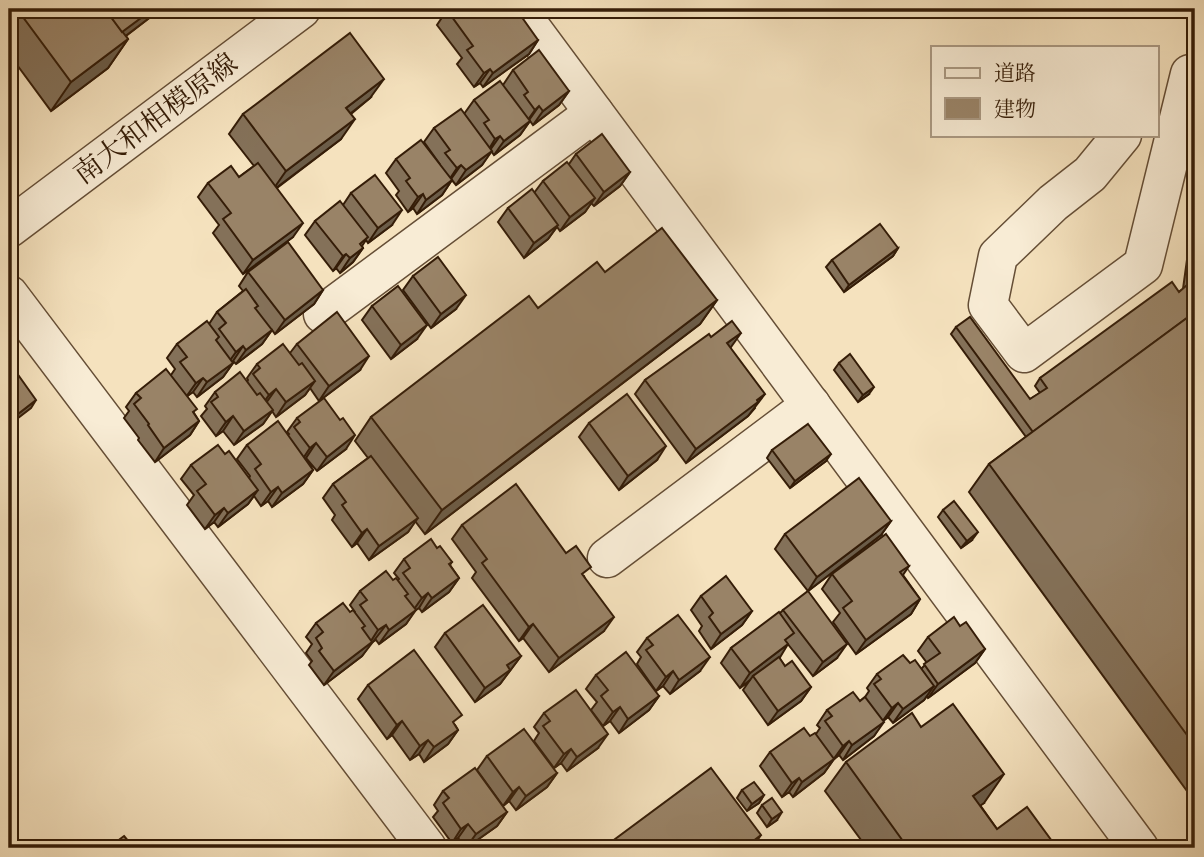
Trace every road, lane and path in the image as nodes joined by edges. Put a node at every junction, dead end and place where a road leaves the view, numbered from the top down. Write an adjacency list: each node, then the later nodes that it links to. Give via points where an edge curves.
1 (301, 9): 7 (street, 南大和相模原線)
2 (517, 9): 5 (street)
3 (1192, 72): 4 (street, via 1167,80); 6 (street, via 1143,265 1024,353 988,305 998,256 1090,174)
4 (1158, 91)
5 (594, 113): 9 (street); 10 (street)
6 (1121, 136)
7 (9, 228)
8 (9, 295): 12 (street)
9 (323, 314)
10 (811, 405): 11 (street); 13 (street)
11 (607, 558)
12 (427, 848)
13 (1139, 848)

